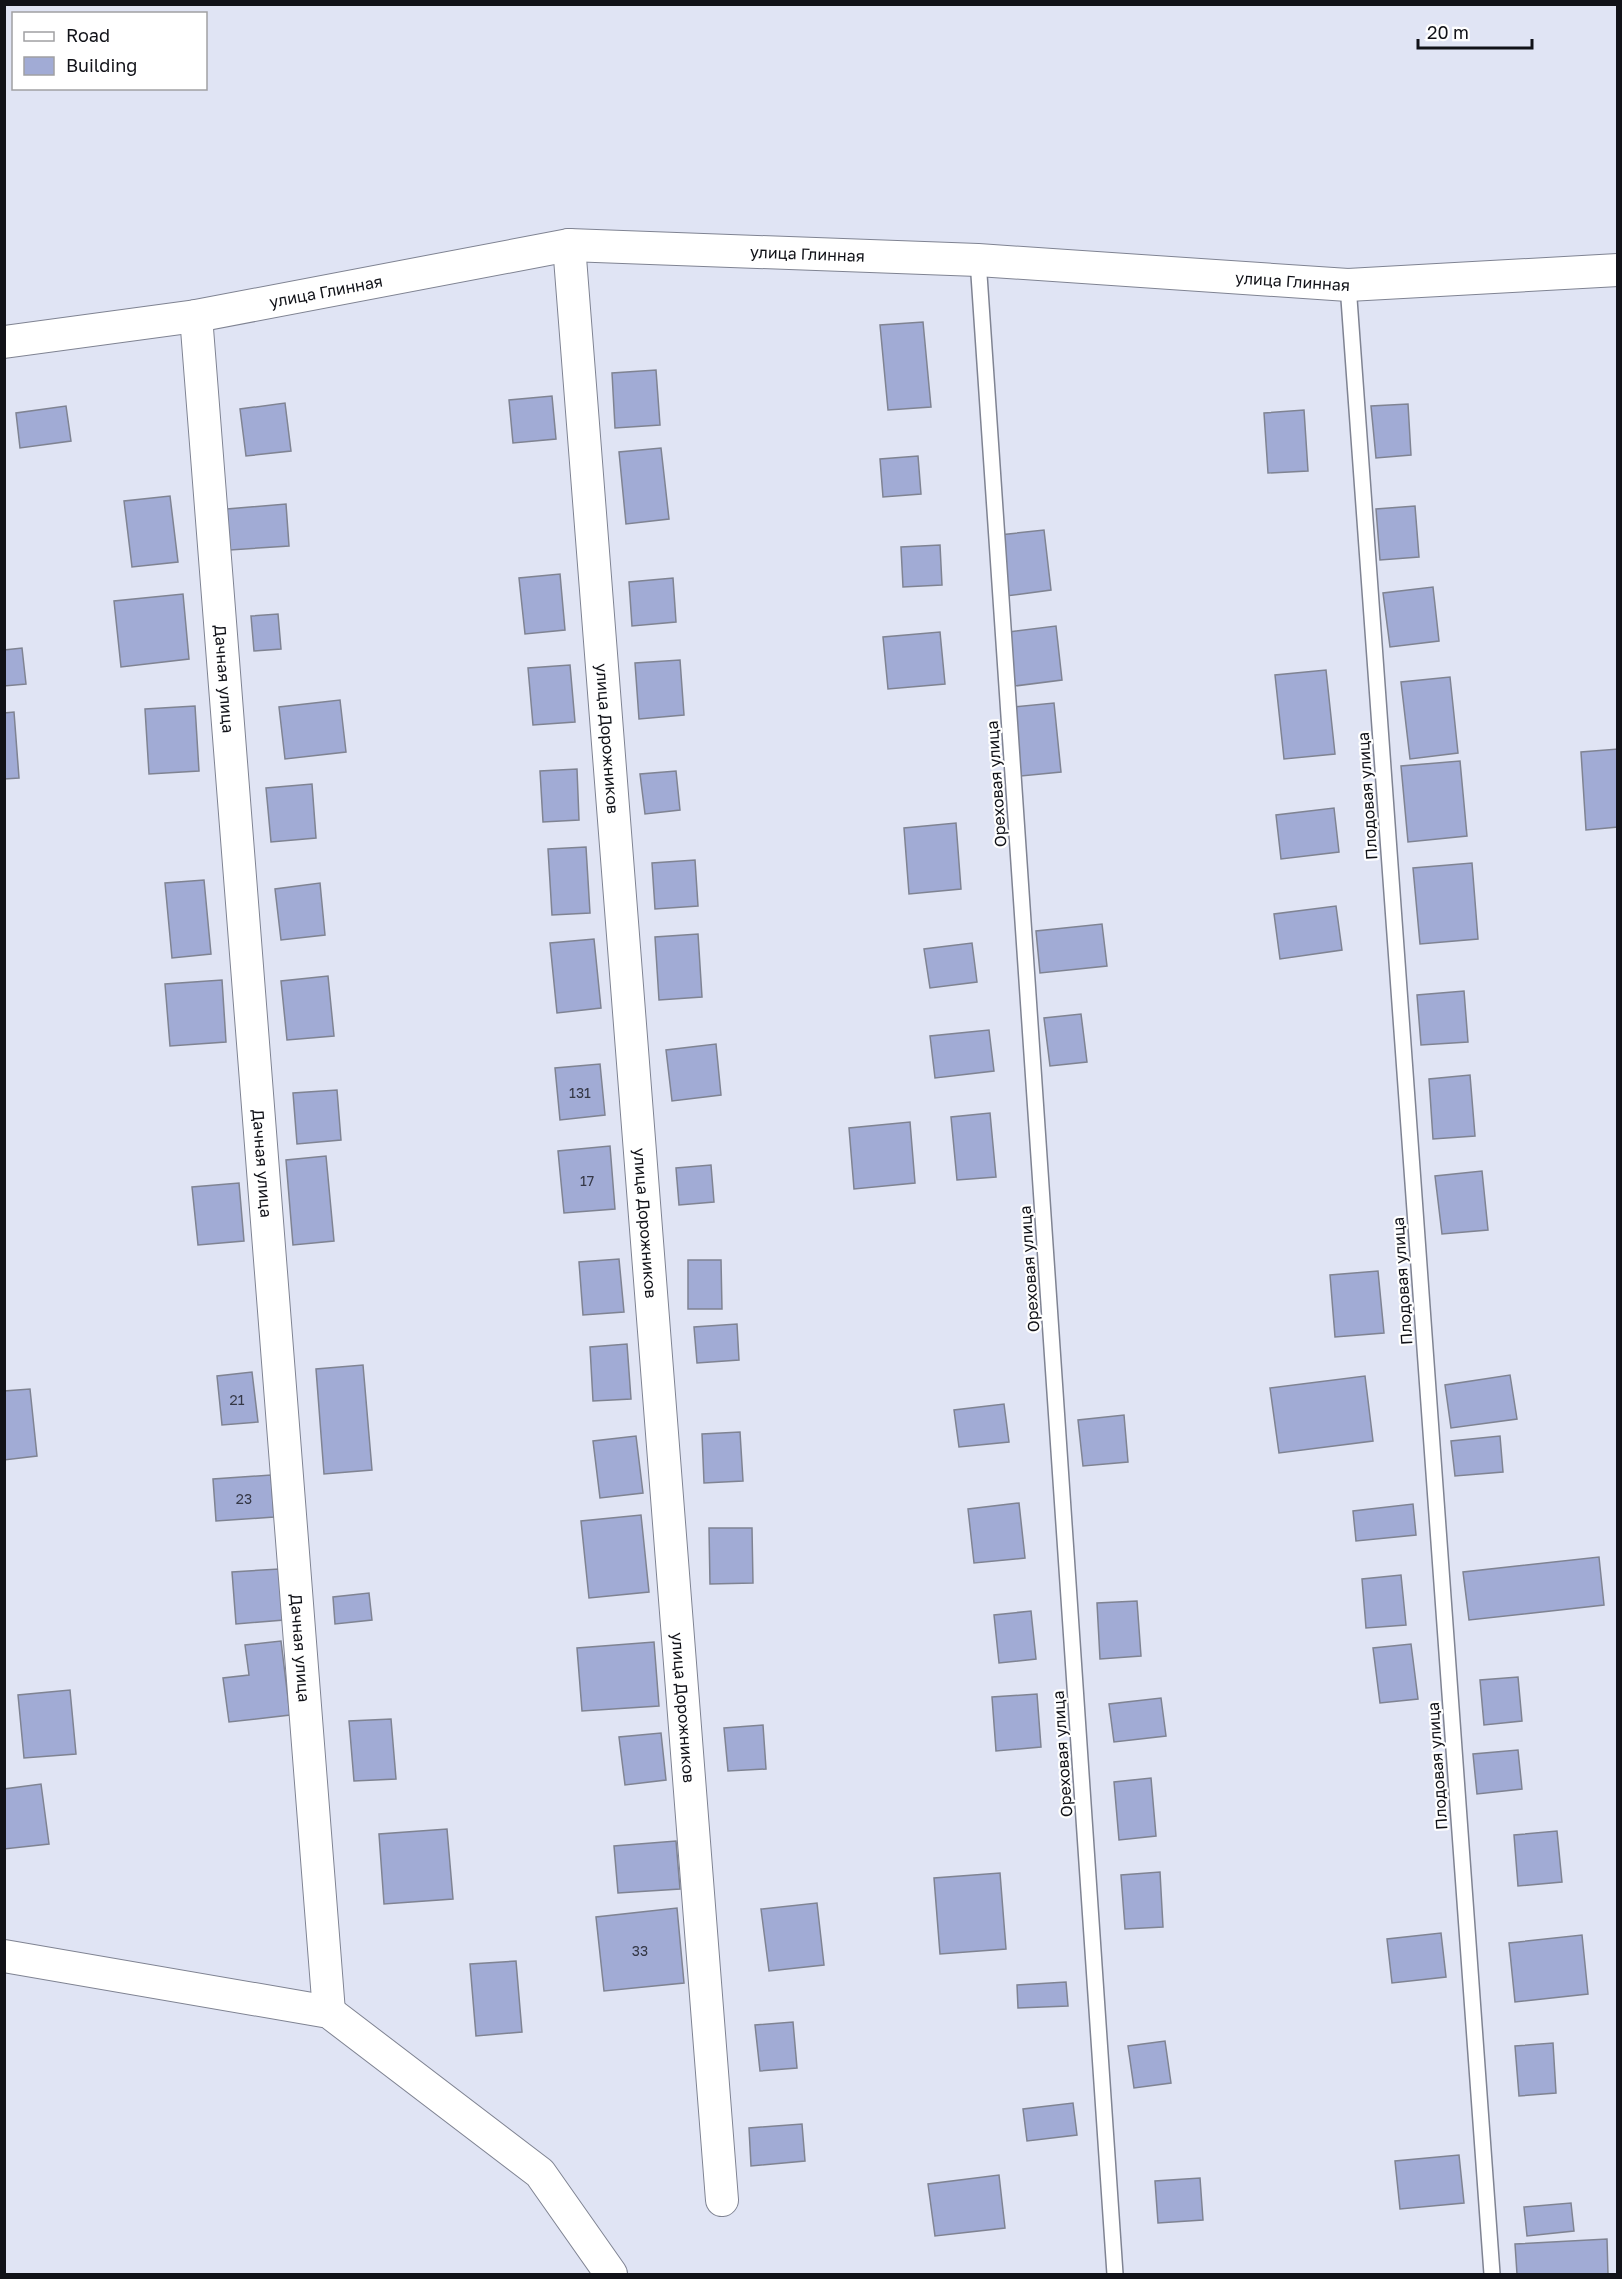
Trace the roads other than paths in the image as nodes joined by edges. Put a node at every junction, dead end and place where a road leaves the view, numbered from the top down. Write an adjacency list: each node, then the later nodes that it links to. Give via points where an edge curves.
1 (570, 245): 2 (street, улица Глинная); 5 (street, улица Глинная); 9 (street, улица Дорожников)
2 (978, 261): 4 (street, улица Глинная); 11 (lane, Ореховая улица)
3 (1617, 270): 4 (street, улица Глинная)
4 (1348, 285): 12 (lane, Плодовая улица)
5 (196, 316): 6 (street, улица Глинная); 8 (street, Дачная улица)
6 (4, 342)
7 (4, 1956): 8 (street)
8 (329, 2012): 10 (street, via 540,2173)
9 (722, 2200)
10 (611, 2274)
11 (1115, 2274)
12 (1492, 2274)

